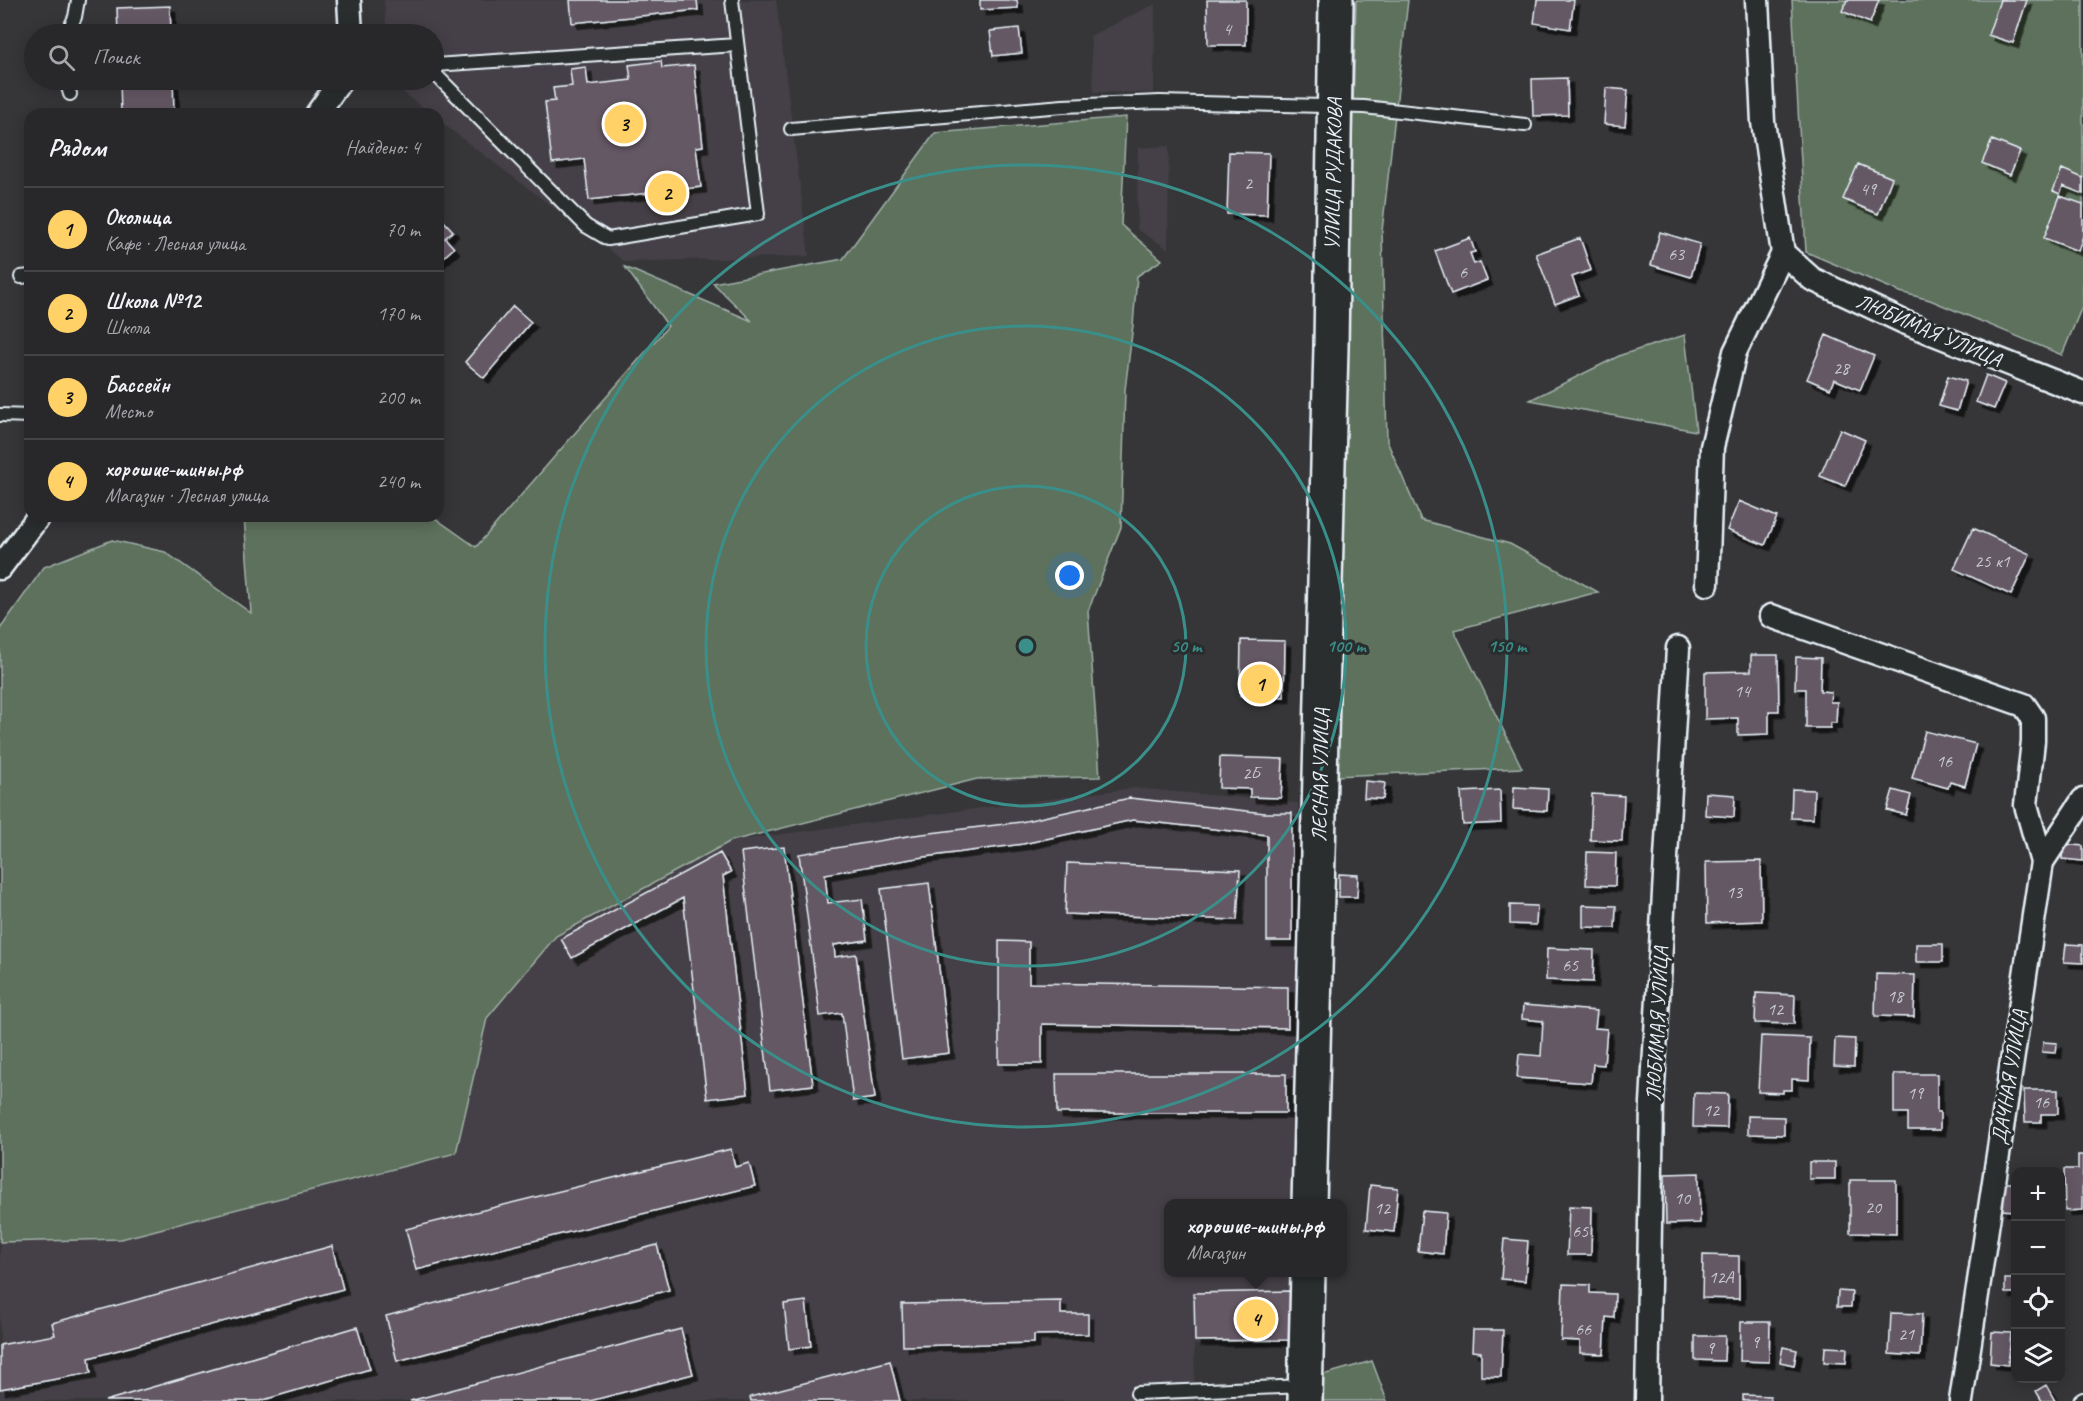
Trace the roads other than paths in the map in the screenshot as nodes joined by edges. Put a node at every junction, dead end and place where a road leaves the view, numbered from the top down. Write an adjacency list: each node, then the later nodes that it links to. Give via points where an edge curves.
1 (78, 0): 6 (lane)
2 (349, 0): 7 (street)
3 (732, 0): 8 (lane)
4 (1336, 0): 14 (main road, УЛИЦА РУДАКОВА)
5 (1758, 0): 18 (street, via 1763,122)
6 (72, 24)
7 (350, 24)
8 (736, 45): 9 (lane); 10 (lane, via 758,214 608,239 586,226)
9 (444, 64)
10 (444, 83)
11 (69, 90): 13 (lane)
12 (334, 90): 15 (street)
13 (70, 94)
14 (1334, 106): 16 (lane); 17 (lane, via 1160,102 1063,106); 19 (main road, УЛИЦА РУДАКОВА)
15 (321, 108)
16 (1525, 125)
17 (791, 129)
18 (1783, 253): 20 (street, ЛЮБИМАЯ УЛИЦА, via 1812,279 1904,322); 25 (street, via 1735,352 1712,447)
19 (1331, 347): 30 (main road, ЛЕСНАЯ УЛИЦА)
20 (2083, 393)
21 (0, 415): 22 (lane)
22 (24, 416)
23 (34, 522): 24 (street)
24 (0, 568)
25 (1707, 584)
26 (1771, 616): 29 (street, via 2024,705 2032,718 2033,741 2026,805)
27 (1678, 648): 34 (street, ЛЮБИМАЯ УЛИЦА, via 1652,1103)
28 (2083, 800): 29 (street, ДАЧНАЯ УЛИЦА)
29 (2042, 862): 35 (street, ДАЧНАЯ УЛИЦА)
30 (1309, 1199)
31 (1308, 1277): 33 (main road)
32 (1137, 1393): 33 (lane)
33 (1305, 1394)
34 (1647, 1401)
35 (1960, 1401)

